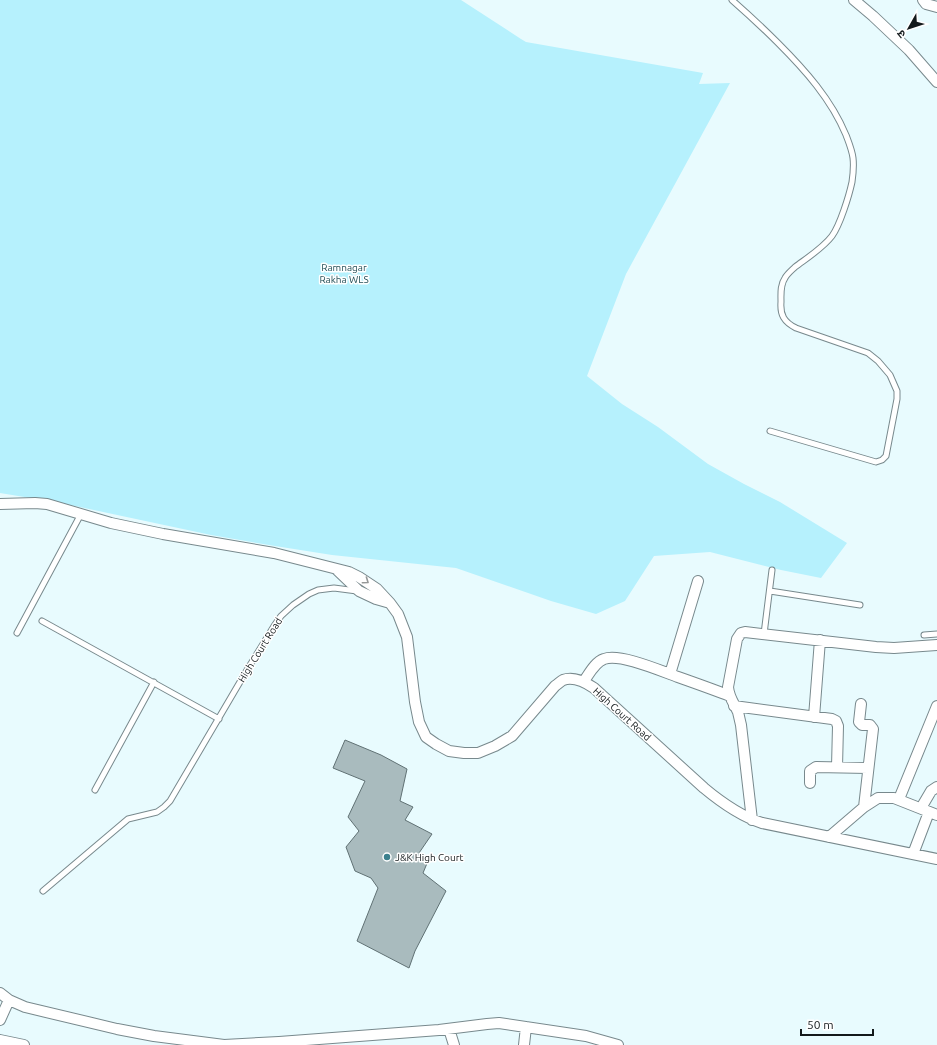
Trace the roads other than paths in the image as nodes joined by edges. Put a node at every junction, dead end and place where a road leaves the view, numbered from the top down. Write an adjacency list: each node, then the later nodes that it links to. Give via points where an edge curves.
1 (732, 0): 6 (lane, via 803,68 836,115 853,158 852,182 838,227 828,242 785,278 780,308 782,314 785,320 796,328 868,353 888,372 897,391 886,456 876,462)
2 (854, 0): 5 (street, via 909,50)
3 (923, 0): 4 (street, via 926,4)
4 (937, 7)
5 (937, 82)
6 (770, 431)
7 (0, 504): 8 (street, High Court Road, via 47,504)
8 (81, 514): 9 (street, High Court Road, via 163,534 274,553); 17 (lane)
9 (336, 569): 12 (street); 14 (street, High Court Road, one-way to 14, via 359,577 377,589)
10 (772, 570): 13 (lane)
11 (698, 581): 23 (street)
12 (360, 591): 14 (street); 31 (lane, High Court Road, via 334,588 318,590 293,605 274,626)
13 (770, 591): 15 (lane); 18 (lane)
14 (390, 603): 24 (street, High Court Road, via 398,614 407,637 419,722 426,737 449,751 478,752 496,746 512,736 555,686 564,680)
15 (860, 605)
16 (42, 621): 25 (lane)
17 (17, 634)
18 (764, 634): 21 (street); 26 (street, via 746,632 741,633 737,639 728,687)
19 (937, 634): 20 (lane)
20 (924, 635)
21 (820, 640): 22 (street, via 894,648); 30 (street)
22 (937, 645)
23 (670, 674): 24 (street, via 631,661 609,658 595,665); 26 (street)
24 (584, 681): 40 (street, High Court Road, via 722,803)
25 (154, 682): 31 (lane); 36 (lane)
26 (730, 696): 28 (street)
27 (861, 704): 33 (street, via 859,722 862,725 870,725 873,729)
28 (734, 706): 30 (street); 40 (street, via 741,725)
29 (937, 706): 37 (street)
30 (814, 717): 32 (street, via 832,719 837,723)
31 (220, 718): 44 (lane, High Court Road, via 164,807 157,812 128,819)
32 (837, 767): 33 (street); 34 (street, via 813,768 810,771)
33 (868, 768): 38 (street)
34 (810, 783)
35 (937, 787): 39 (street, via 932,791)
36 (95, 790)
37 (899, 799): 38 (street, via 878,798); 39 (street)
38 (864, 807): 41 (street)
39 (929, 812): 42 (street)
40 (752, 820): 41 (street, High Court Road)
41 (829, 837): 42 (street, High Court Road)
42 (913, 854): 43 (street, High Court Road)
43 (937, 859)
44 (43, 891)
45 (0, 993): 46 (street)
46 (9, 1000): 47 (street); 53 (street, via 25,1007 134,1033)
47 (0, 1020)
48 (521, 1026): 49 (street, via 499,1023); 51 (street, via 586,1036); 55 (street)
49 (449, 1029): 53 (street); 54 (street)
50 (0, 1040): 52 (street)
51 (614, 1044)
52 (24, 1045)
53 (224, 1045)
54 (454, 1045)
55 (524, 1045)

